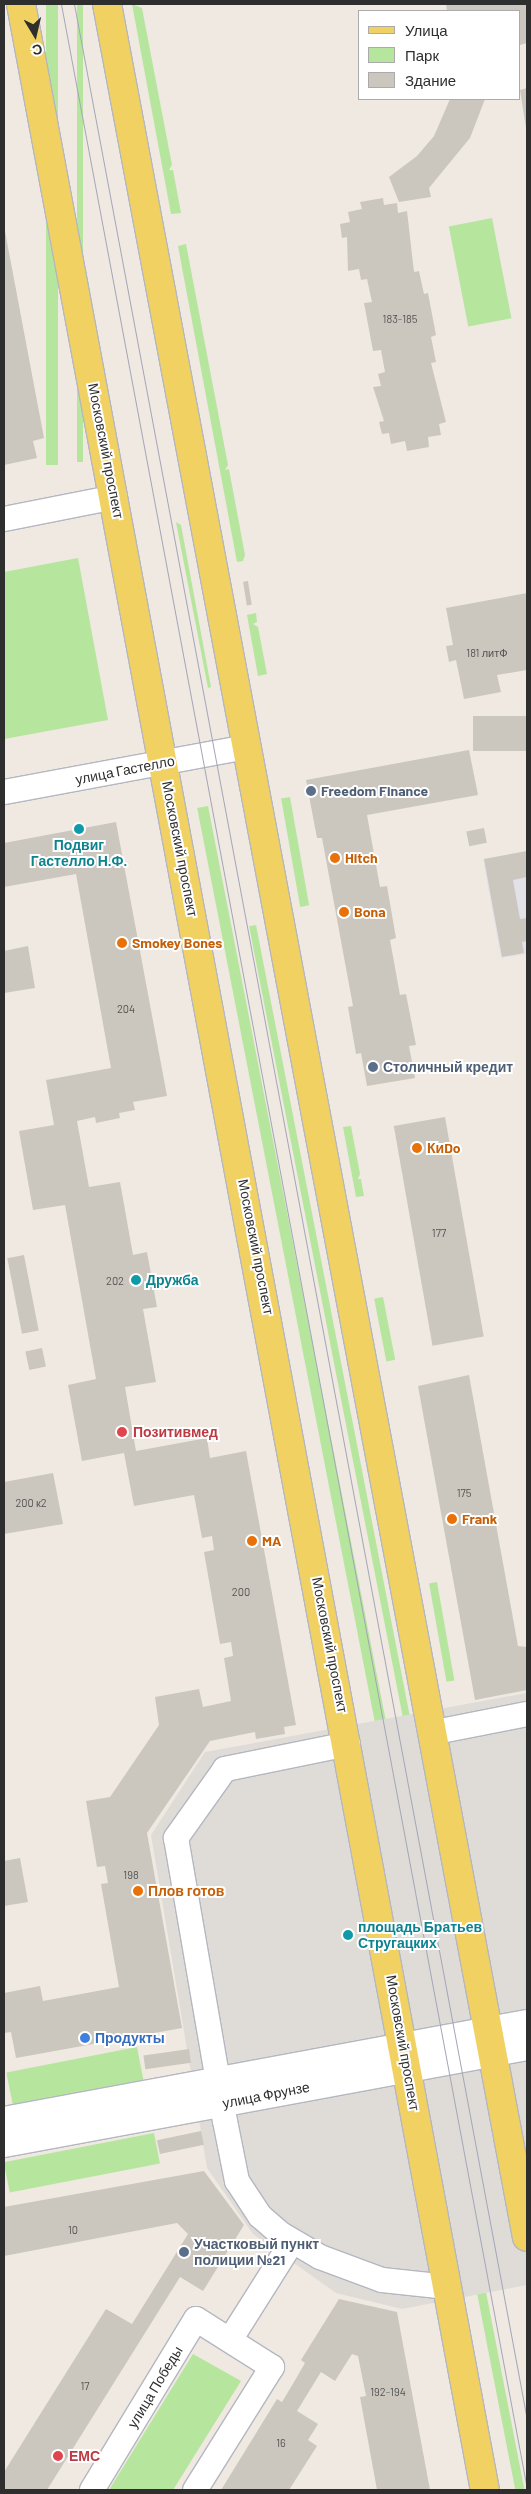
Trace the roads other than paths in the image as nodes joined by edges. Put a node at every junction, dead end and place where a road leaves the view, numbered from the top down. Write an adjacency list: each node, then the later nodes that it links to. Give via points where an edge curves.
1 (21, 4): 3 (main road, Московский проспект)
2 (107, 4): 5 (main road)
3 (115, 497): 4 (street); 6 (main road, Московский проспект)
4 (4, 519)
5 (247, 747): 6 (street, улица Гастелло); 9 (main road)
6 (164, 762): 7 (street, улица Гастелло); 10 (main road, Московский проспект)
7 (4, 792)
8 (527, 1714): 9 (street)
9 (431, 1732): 12 (main road)
10 (348, 1744): 14 (main road, Московский проспект); 15 (street, via 225,1769 176,1838)
11 (527, 2024): 12 (street, улица Фрунзе)
12 (489, 2042): 13 (street, улица Фрунзе); 14 (street, улица Фрунзе); 18 (main road)
13 (527, 2046)
14 (406, 2058): 15 (street, улица Фрунзе); 20 (main road, Московский проспект)
15 (220, 2092): 16 (street, улица Фрунзе); 17 (street, улица Фрунзе); 19 (street, via 237,2181 260,2216)
16 (4, 2121)
17 (4, 2143)
18 (527, 2237)
19 (292, 2242): 20 (street, via 382,2280); 21 (street)
20 (448, 2287): 24 (main road, Московский проспект)
21 (230, 2340): 22 (street, улица Победы, via 196,2319); 23 (street, улица Победы, via 272,2367)
22 (92, 2490)
23 (195, 2490)
24 (485, 2490)

